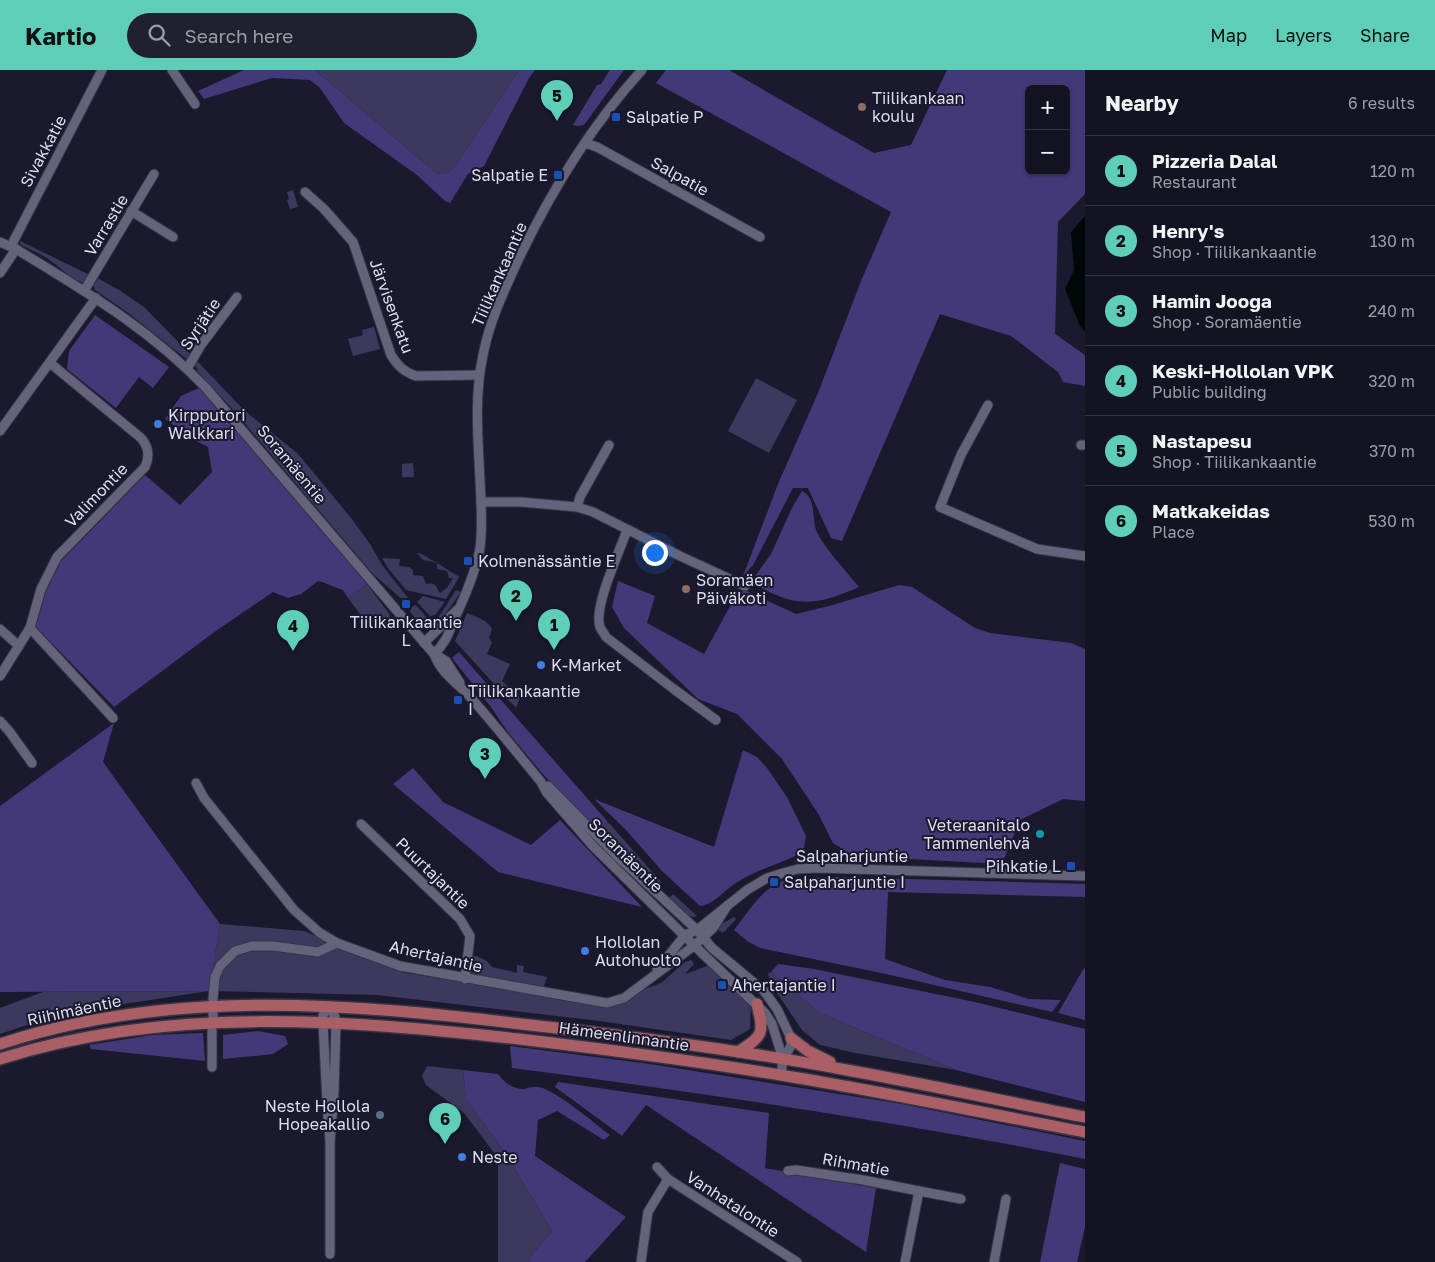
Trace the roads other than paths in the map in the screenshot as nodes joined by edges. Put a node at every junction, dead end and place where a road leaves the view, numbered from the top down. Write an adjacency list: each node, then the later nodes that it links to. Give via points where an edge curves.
1 (102, 70): 13 (street, Sivakkatie)
2 (172, 70): 4 (street)
3 (642, 70): 5 (street, Tiilikankaantie)
4 (195, 104)
5 (585, 143): 10 (street, Salpatie); 20 (street, Tiilikankaantie, via 545,209 510,277 488,335)
6 (154, 174): 8 (street, Varrastie)
7 (305, 192): 20 (street, Järvisenkatu, via 324,208 353,242 391,355 398,366 416,376)
8 (131, 211): 11 (street); 15 (street, Varrastie)
9 (0, 236): 13 (street, Soramäentie)
10 (760, 237)
11 (173, 238)
12 (0, 242): 13 (street, Soramäentie)
13 (14, 247): 14 (street, Sivakkatie); 15 (street, Soramäentie)
14 (0, 273)
15 (84, 291): 17 (street, Soramäentie)
16 (237, 297): 19 (street, Syrjätie)
17 (96, 298): 18 (street); 19 (street, Soramäentie, via 130,321)
18 (50, 363): 22 (street); 30 (street, Valimontie, via 141,438 148,454 145,467 57,557 41,590)
19 (187, 369): 32 (street, Soramäentie, via 248,435)
20 (479, 375): 24 (street, Tiilikankaantie, via 477,412)
21 (988, 405): 27 (street, via 961,455 940,507 1037,549)
22 (0, 430)
23 (609, 445): 25 (street)
24 (481, 502): 25 (street); 29 (street, Tiilikankaantie, via 477,561)
25 (577, 507): 26 (street)
26 (627, 530): 28 (street); 37 (street, via 602,597 600,626 606,637)
27 (1085, 556)
28 (745, 586)
29 (459, 608): 32 (street, Tiilikankaantie); 34 (street, Tiilikankaantie, via 448,638)
30 (30, 628): 33 (street, Valimontie); 36 (street)
31 (0, 629): 33 (street)
32 (424, 643): 34 (street, Soramäentie)
33 (19, 646): 35 (street, Valimontie)
34 (434, 654): 40 (street, Soramäentie, via 439,667 470,697)
35 (0, 676)
36 (113, 718)
37 (716, 720)
38 (0, 721): 39 (street)
39 (32, 763)
40 (541, 782): 44 (street, Soramäentie); 45 (street, Soramäentie, via 593,846)
41 (196, 783): 46 (street, Ahertajantie, via 204,798 294,910)
42 (361, 824): 48 (street, Puurtajantie, via 460,919 470,936)
43 (1085, 876): 44 (street, Salpaharjuntie, via 798,870 767,878 746,890 727,906 713,928)
44 (700, 933): 45 (street, Ahertajantie); 47 (street); 58 (street, Soramäentie, via 712,948 764,992 777,1009)
45 (685, 935): 47 (street, Soramäentie); 49 (street, Ahertajantie)
46 (337, 943): 48 (street, Ahertajantie, via 400,966); 50 (street, via 318,952 272,946 243,948 220,966)
47 (695, 945): 49 (street, Ahertajantie); 51 (street, Soramäentie)
48 (465, 979): 49 (street, Ahertajantie, via 606,1003 624,998)
49 (649, 980)
50 (213, 999)
51 (757, 1004): 60 (main road, via 762,1026 759,1035); 62 (street, Soramäentie, via 772,1024)
52 (328, 1006): 53 (main road, Hämeenlinnantie); 54 (street); 55 (street); 60 (main road, Hämeenlinnantie, via 450,1016)
53 (156, 1011): 59 (main road, Riihimäentie, via 50,1030)
54 (323, 1023): 55 (main road, Hämeenlinnantie); 56 (main road, Hämeenlinnantie, via 248,1022); 68 (street)
55 (336, 1023): 65 (main road, Hämeenlinnantie, via 438,1030 591,1047); 68 (street)
56 (153, 1027): 61 (main road, Riihimäentie, via 51,1044)
57 (212, 1031): 63 (street)
58 (791, 1038): 62 (street, Soramäentie, via 791,1046); 64 (main road, via 820,1058)
59 (0, 1044)
60 (738, 1052): 62 (main road, Hämeenlinnantie)
61 (0, 1059)
62 (783, 1060): 64 (main road, Hämeenlinnantie); 65 (street, Soramäentie)
63 (212, 1067)
64 (853, 1071): 66 (main road, Hämeenlinnantie)
65 (781, 1075): 67 (main road, Hämeenlinnantie)
66 (1085, 1117)
67 (1085, 1132)
68 (330, 1142): 75 (street)
69 (657, 1167): 71 (street, Vanhatalontie)
70 (788, 1171): 72 (street, Rihmatie)
71 (668, 1179): 76 (street, via 648,1212); 77 (street, Vanhatalontie)
72 (919, 1191): 73 (street, Rihmatie); 78 (street)
73 (961, 1199)
74 (1006, 1199): 79 (street)
75 (330, 1254)
76 (641, 1262)
77 (796, 1262)
78 (905, 1262)
79 (994, 1262)

